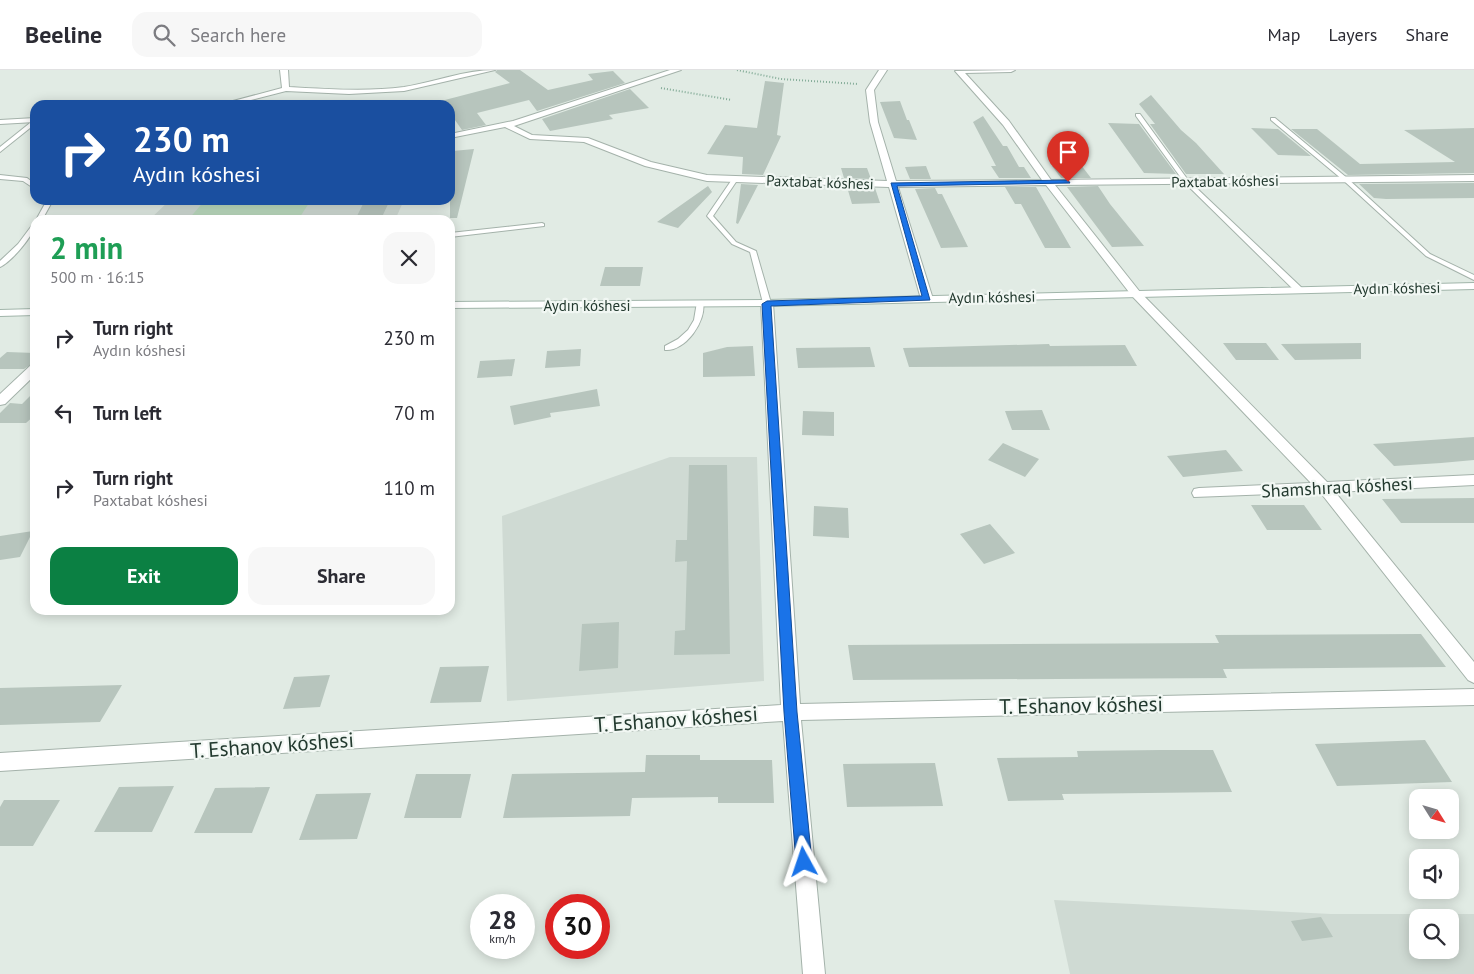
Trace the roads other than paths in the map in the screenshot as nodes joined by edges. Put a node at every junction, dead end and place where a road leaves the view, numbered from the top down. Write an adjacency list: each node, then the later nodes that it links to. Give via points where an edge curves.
1 (284, 70): 7 (street)
2 (491, 70): 7 (street, via 404,89 349,92)
3 (677, 70): 14 (street)
4 (884, 70): 24 (street, via 870,90 874,122)
5 (1012, 70): 6 (street)
6 (959, 71): 23 (street, via 1006,123)
7 (286, 89): 8 (street)
8 (242, 100)
9 (1138, 116): 21 (lane)
10 (1273, 119): 20 (lane)
11 (30, 120): 12 (street)
12 (0, 122)
13 (30, 124): 16 (lane)
14 (506, 125): 15 (street); 19 (street, Paxtabat kóshesi, via 530,137 585,140 648,164 707,178)
15 (455, 135)
16 (0, 150)
17 (0, 177): 22 (lane, via 25,179)
18 (1474, 178): 20 (street, Paxtabat kóshesi)
19 (735, 179): 24 (street, Paxtabat kóshesi); 35 (lane, via 710,216 734,243 753,250)
20 (1345, 180): 21 (street, Paxtabat kóshesi); 29 (lane, via 1428,255)
21 (1186, 181): 23 (street, Paxtabat kóshesi); 31 (lane)
22 (30, 182)
23 (1048, 182): 24 (street, Paxtabat kóshesi); 32 (street)
24 (893, 184): 33 (street)
25 (542, 225): 27 (lane)
26 (30, 232): 28 (lane)
27 (455, 234)
28 (0, 265)
29 (1474, 278)
30 (1474, 286): 31 (street, Aydın kóshesi)
31 (1298, 290): 32 (street, Aydın kóshesi)
32 (1136, 294): 33 (street, Aydın kóshesi); 43 (street)
33 (927, 298): 35 (street, Aydın kóshesi)
34 (700, 304): 35 (street, Aydın kóshesi); 36 (street, Aydın kóshesi); 39 (lane, via 700,315 689,337)
35 (767, 304): 47 (street)
36 (455, 305)
37 (30, 312): 38 (street)
38 (0, 313)
39 (668, 348)
40 (30, 373): 41 (street)
41 (0, 401)
42 (1474, 480): 43 (street, Shamshıraq kóshesi)
43 (1324, 488): 44 (street, Shamshıraq kóshesi); 45 (street)
44 (1199, 493)
45 (1474, 675)
46 (1474, 697): 47 (street, T. Eshanov kóshesi)
47 (790, 712): 48 (street, T. Eshanov kóshesi); 49 (street)
48 (0, 762)
49 (814, 974)

